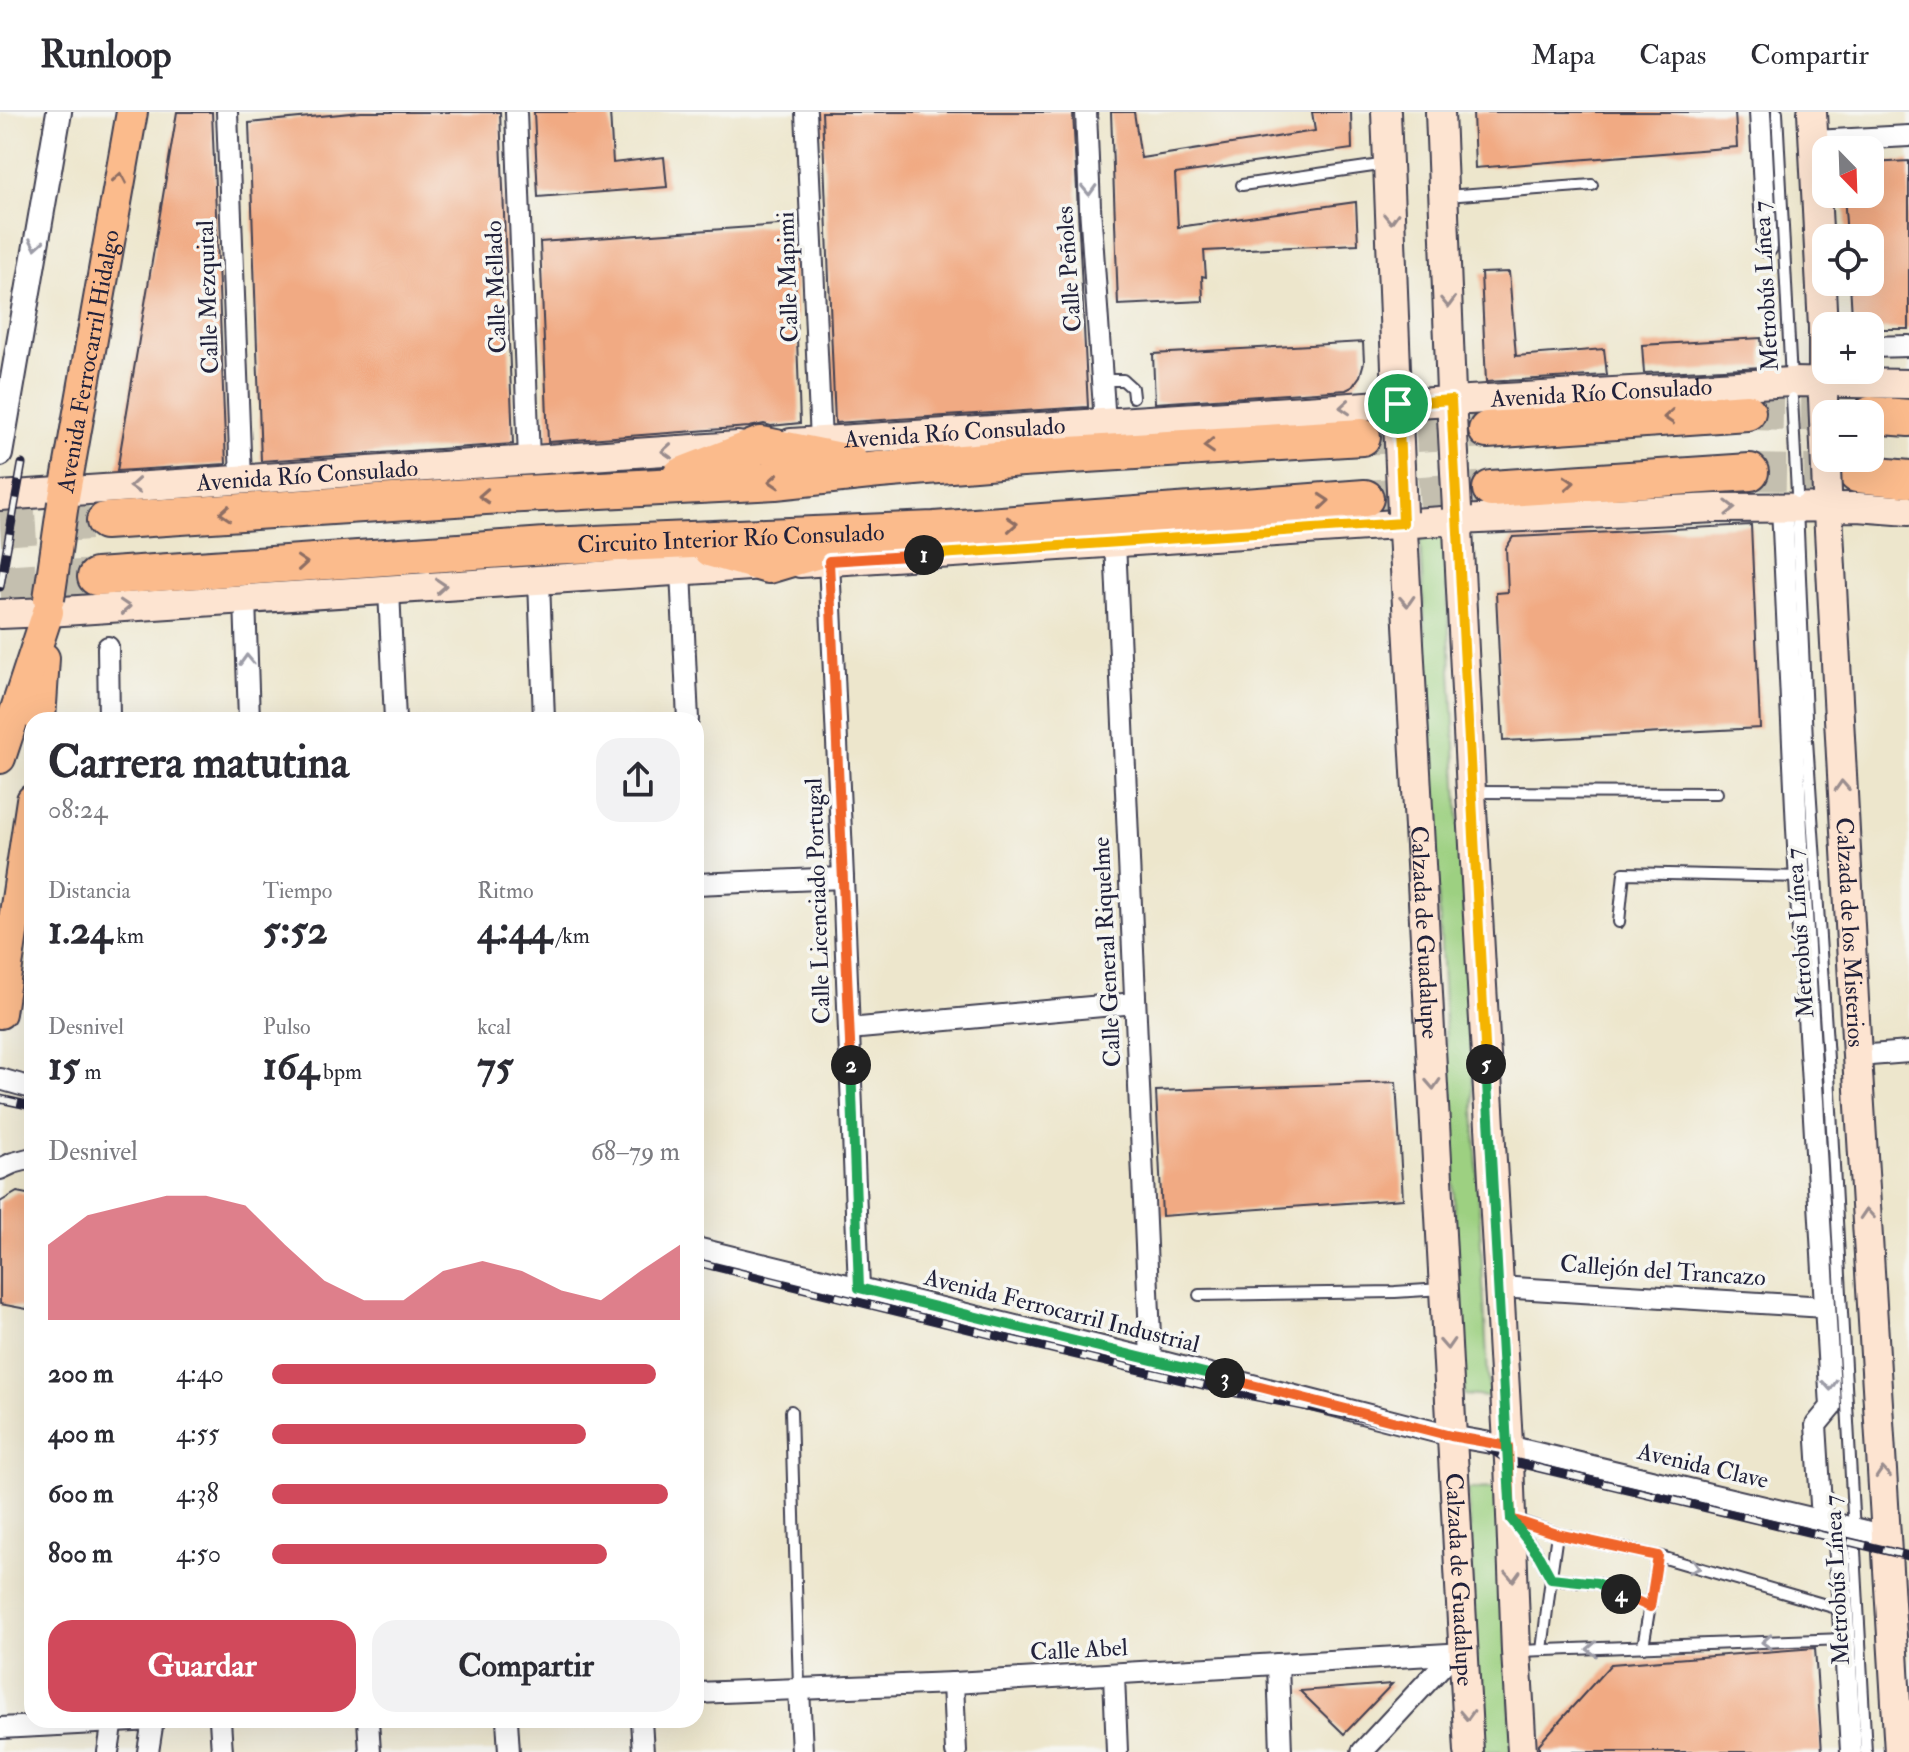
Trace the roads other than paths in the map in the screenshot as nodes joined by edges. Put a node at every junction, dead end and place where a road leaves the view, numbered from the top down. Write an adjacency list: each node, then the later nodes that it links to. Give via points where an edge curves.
1 (59, 112): 40 (street, one-way to 40)
2 (132, 112): 51 (main road, Avenida Ferrocarril Hidalgo, one-way to 2)
3 (227, 112): 45 (street, Calle Mezquital)
4 (516, 112): 41 (street, Calle Mellado)
5 (806, 112): 38 (street, Calle Mapimi)
6 (1086, 112): 24 (street, Calle Peñoles, one-way to 24)
7 (1386, 112): 15 (main road, Calzada de Guadalupe)
8 (1440, 112): 18 (main road)
9 (1760, 112): 20 (street)
10 (1777, 112): 26 (lane, Metrobús Línea 7)
11 (1812, 112): 12 (main road, Calzada de los Misterios)
12 (1814, 136)
13 (1909, 136): 14 (street)
14 (1884, 137)
15 (1389, 164): 16 (lane); 31 (main road, Calzada de Guadalupe, one-way to 31)
16 (1242, 185)
17 (1592, 185): 18 (lane)
18 (1445, 196): 30 (main road, one-way to 30)
19 (1818, 208): 21 (main road, Calzada de los Misterios)
20 (1767, 247)
21 (1823, 312)
22 (1909, 346): 23 (street)
23 (1884, 347)
24 (1102, 380): 27 (lane, via 1123,380); 35 (street, Calle Peñoles)
25 (1909, 384): 29 (main road, Avenida Río Consulado)
26 (1792, 390): 28 (main road, Avenida Río Consulado); 30 (main road, Avenida Río Consulado); 53 (lane, Metrobús Línea 7, bridge)
27 (1133, 397)
28 (1832, 400)
29 (1848, 400)
30 (1451, 408): 31 (main road, Avenida Río Consulado); 55 (main road, bridge)
31 (1398, 412): 35 (main road, Avenida Río Consulado, one-way to 35); 56 (main road, Calzada de Guadalupe, bridge)
32 (1747, 412): 36 (highway, one-way to 36)
33 (1884, 416): 34 (highway)
34 (1909, 418)
35 (1105, 423): 38 (main road, Avenida Río Consulado)
36 (1487, 430)
37 (1362, 437): 42 (highway, one-way to 42)
38 (821, 441): 39 (main road, Avenida Río Consulado)
39 (761, 445): 41 (main road, Avenida Río Consulado, one-way to 41); 42 (highway); 47 (highway)
40 (0, 454)
41 (529, 460): 45 (main road, Avenida Río Consulado)
42 (879, 470): 47 (highway, one-way to 47)
43 (1750, 472): 48 (highway, one-way to 43)
44 (1838, 472): 49 (main road, Calzada de los Misterios, bridge)
45 (241, 479): 51 (main road, Avenida Río Consulado, one-way to 51)
46 (1909, 479): 49 (highway)
47 (648, 488): 57 (highway, one-way to 57)
48 (1491, 489)
49 (1837, 491): 53 (main road); 54 (main road); 88 (main road, Calzada de los Misterios, one-way to 49)
50 (0, 496): 51 (main road, Avenida Río Consulado)
51 (64, 497): 67 (main road, Avenida Ferrocarril Hidalgo, bridge)
52 (1365, 498): 58 (highway, Circuito Interior Río Consulado, one-way to 52)
53 (1792, 502): 55 (main road, one-way to 53); 80 (street, Calzada de los Misterios); 104 (lane, Metrobús Línea 7, via 1807,740)
54 (1909, 511)
55 (1458, 514): 56 (main road); 77 (main road)
56 (1403, 518): 59 (main road); 96 (main road, Calzada de Guadalupe, one-way to 96)
57 (105, 521)
58 (879, 533): 60 (highway, Circuito Interior Río Consulado); 62 (highway)
59 (1115, 542): 61 (main road); 84 (street, Calle General Riquelme)
60 (683, 556): 62 (highway); 63 (highway, Circuito Interior Río Consulado, one-way to 60, via 546,546); 64 (main road); 75 (street)
61 (829, 561): 62 (main road); 81 (street, Calle Licenciado Portugal)
62 (768, 565)
63 (96, 577)
64 (539, 580): 65 (main road, one-way to 64); 74 (street)
65 (389, 590): 66 (main road); 73 (street)
66 (245, 599): 67 (main road, one-way to 66); 72 (street, one-way to 66)
67 (48, 606): 68 (main road); 70 (main road, Avenida Ferrocarril Hidalgo); 76 (main road, Avenida Ferrocarril Hidalgo)
68 (0, 614)
69 (108, 647): 71 (street)
70 (41, 712)
71 (109, 712)
72 (249, 712)
73 (395, 712)
74 (544, 712)
75 (688, 712)
76 (0, 758)
77 (1471, 792): 78 (lane); 94 (main road)
78 (1717, 793)
79 (24, 853): 85 (main road)
80 (1801, 877): 83 (lane, via 1624,873); 98 (street, Calzada de los Misterios)
81 (843, 878): 82 (street); 86 (street, Calle Licenciado Portugal)
82 (704, 884)
83 (1619, 922)
84 (1135, 1003): 86 (street); 99 (street, Calle General Riquelme)
85 (0, 1013)
86 (849, 1029): 95 (street, Calle Licenciado Portugal)
87 (1909, 1052): 88 (street)
88 (1857, 1056): 106 (main road, Calzada de los Misterios, one-way to 88)
89 (0, 1079): 90 (street)
90 (24, 1086)
91 (24, 1160): 92 (street)
92 (0, 1169)
93 (704, 1250): 95 (street, Avenida Ferrocarril Industrial)
94 (1499, 1287): 98 (street, Callejón del Trancazo); 102 (main road)
95 (859, 1288): 99 (street, Avenida Ferrocarril Industrial)
96 (1444, 1289): 97 (lane); 101 (main road, Calzada de Guadalupe, one-way to 101)
97 (1199, 1295)
98 (1825, 1307): 104 (street, Calzada de los Misterios, one-way to 104, via 1831,1407 1816,1425)
99 (1151, 1359): 101 (street, Avenida Ferrocarril Industrial)
100 (791, 1411): 118 (lane)
101 (1451, 1436): 102 (street, Avenida Ferrocarril Industrial); 114 (main road, Calzada de Guadalupe)
102 (1508, 1446): 103 (main road); 104 (street, Avenida Clave)
103 (1511, 1519): 105 (lane); 108 (lane); 113 (main road, one-way to 113)
104 (1838, 1524): 106 (street, Avenida Clave); 110 (street, Calzada de los Misterios); 143 (lane, Metrobús Línea 7)
105 (1557, 1534): 107 (lane); 108 (lane)
106 (1887, 1536): 119 (main road, Calzada de los Misterios)
107 (1658, 1556): 109 (lane); 110 (lane, one-way to 110)
108 (1551, 1578): 109 (lane, via 1597,1583); 113 (lane)
109 (1650, 1607): 112 (lane)
110 (1843, 1610): 111 (street, Calzada de los Misterios)
111 (1845, 1639): 112 (lane, one-way to 112); 142 (street, Calzada de los Misterios)
112 (1643, 1647): 113 (lane, one-way to 113)
113 (1529, 1650): 141 (main road)
114 (1458, 1654): 115 (street, Calle Abel); 139 (street); 140 (main road, Calzada de Guadalupe, one-way to 140)
115 (1278, 1664): 116 (street, Calle Abel); 138 (street)
116 (1114, 1675): 117 (street, Calle Abel); 137 (street)
117 (953, 1683): 118 (street, Calle Abel); 136 (street)
118 (799, 1688): 120 (street, Calle Abel); 135 (street)
119 (1902, 1691): 144 (main road, Calzada de los Misterios)
120 (704, 1693)
121 (24, 1727): 122 (street)
122 (0, 1728)
123 (112, 1728): 129 (street)
124 (152, 1728): 130 (street)
125 (220, 1728): 131 (street)
126 (368, 1728): 132 (street)
127 (508, 1728): 133 (street)
128 (642, 1728): 134 (street)
129 (108, 1752)
130 (148, 1752)
131 (222, 1752)
132 (370, 1752)
133 (509, 1752)
134 (643, 1752)
135 (802, 1752)
136 (956, 1752)
137 (1117, 1752)
138 (1281, 1752)
139 (1362, 1752)
140 (1469, 1752)
141 (1522, 1752)
142 (1851, 1752)
143 (1866, 1752)
144 (1899, 1752)

